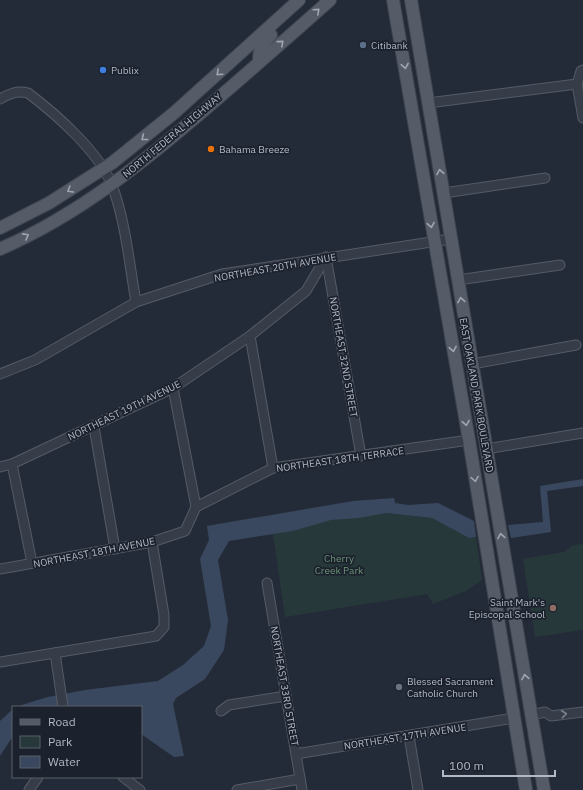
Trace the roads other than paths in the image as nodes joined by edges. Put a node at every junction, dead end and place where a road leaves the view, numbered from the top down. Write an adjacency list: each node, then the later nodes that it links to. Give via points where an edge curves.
1 (299, 0): 5 (main road, NORTH FEDERAL HIGHWAY)
2 (330, 0): 7 (main road, NORTH FEDERAL HIGHWAY, one-way to 2)
3 (393, 0): 10 (main road, EAST OAKLAND PARK BOULEVARD, one-way to 10)
4 (411, 0): 13 (main road, EAST OAKLAND PARK BOULEVARD)
5 (284, 14): 6 (main road, NORTH FEDERAL HIGHWAY); 7 (main road, via 281,26 262,43)
6 (248, 46): 9 (main road, via 249,60); 15 (main road, NORTH FEDERAL HIGHWAY, one-way to 15, via 157,128)
7 (259, 62): 9 (main road, NORTH FEDERAL HIGHWAY)
8 (583, 70): 11 (street)
9 (241, 78): 17 (main road, NORTH FEDERAL HIGHWAY, via 164,145)
10 (407, 83): 13 (main road, via 414,83); 21 (main road, EAST OAKLAND PARK BOULEVARD, one-way to 21)
11 (577, 84): 13 (street); 14 (street)
12 (0, 99): 15 (street, via 15,92 28,93 74,133)
13 (427, 99): 18 (main road, EAST OAKLAND PARK BOULEVARD, one-way to 13)
14 (583, 118)
15 (103, 170): 17 (street); 19 (main road, NORTH FEDERAL HIGHWAY, one-way to 19, via 49,203)
16 (545, 178): 18 (street)
17 (111, 185): 22 (main road, NORTH FEDERAL HIGHWAY, one-way to 17, via 52,223); 26 (street, via 122,222)
18 (444, 193): 20 (main road, EAST OAKLAND PARK BOULEVARD)
19 (0, 228)
20 (451, 239): 21 (street, NORTHEAST 20TH AVENUE); 25 (main road, EAST OAKLAND PARK BOULEVARD)
21 (434, 241): 23 (street, NORTHEAST 20TH AVENUE); 34 (main road, EAST OAKLAND PARK BOULEVARD, one-way to 34)
22 (0, 249)
23 (326, 257): 26 (street, NORTHEAST 20TH AVENUE, via 222,274); 27 (street, NORTHEAST 19TH AVENUE, via 306,290); 36 (street, NORTHEAST 32ND STREET)
24 (560, 265): 25 (street)
25 (458, 280): 29 (main road, EAST OAKLAND PARK BOULEVARD, one-way to 25)
26 (136, 302): 30 (street, NORTHEAST 20TH AVENUE, via 35,360)
27 (250, 336): 31 (street, NORTHEAST 19TH AVENUE); 39 (street)
28 (576, 345): 29 (street)
29 (472, 364): 35 (main road, EAST OAKLAND PARK BOULEVARD)
30 (0, 374)
31 (173, 388): 32 (street, NORTHEAST 19TH AVENUE); 40 (street)
32 (94, 426): 37 (street, NORTHEAST 19TH AVENUE); 44 (street)
33 (583, 433): 35 (street)
34 (469, 440): 35 (main road, via 475,446); 36 (street, NORTHEAST 18TH TERRACE); 41 (main road, EAST OAKLAND PARK BOULEVARD, one-way to 41)
35 (486, 449): 42 (main road, EAST OAKLAND PARK BOULEVARD)
36 (361, 456): 39 (street, NORTHEAST 18TH TERRACE)
37 (12, 464): 38 (street, NORTHEAST 19TH AVENUE); 45 (street)
38 (0, 467)
39 (273, 468): 40 (street, NORTHEAST 18TH TERRACE)
40 (196, 507): 43 (street, NORTHEAST 18TH AVENUE, via 185,531)
41 (480, 508): 42 (main road, via 488,507); 51 (main road, EAST OAKLAND PARK BOULEVARD)
42 (497, 513): 55 (main road, EAST OAKLAND PARK BOULEVARD, one-way to 42)
43 (152, 542): 44 (street, NORTHEAST 18TH AVENUE); 48 (street, via 164,627 156,636)
44 (115, 549): 45 (street, NORTHEAST 18TH AVENUE)
45 (32, 564): 46 (street, NORTHEAST 18TH AVENUE)
46 (0, 569)
47 (267, 582): 50 (street, NORTHEAST 33RD STREET)
48 (55, 653): 49 (street); 52 (street)
49 (0, 662)
50 (286, 696): 53 (street, via 229,705); 59 (street, NORTHEAST 33RD STREET)
51 (511, 701): 55 (main road, via 524,714); 56 (main road, EAST OAKLAND PARK BOULEVARD)
52 (63, 706)
53 (222, 711)
54 (583, 712): 55 (street, one-way to 54, via 545,712 551,716)
55 (531, 715): 57 (main road, EAST OAKLAND PARK BOULEVARD)
56 (514, 718): 57 (main road, via 522,721); 58 (street, NORTHEAST 17TH AVENUE); 70 (main road, EAST OAKLAND PARK BOULEVARD)
57 (534, 733): 71 (main road, EAST OAKLAND PARK BOULEVARD)
58 (408, 736): 59 (street, NORTHEAST 17TH AVENUE); 69 (street)
59 (296, 754): 62 (street, NORTHEAST 33RD STREET)
60 (37, 778): 64 (street)
61 (124, 778): 65 (street)
62 (300, 779): 63 (street); 68 (street, NORTHEAST 33RD STREET)
63 (283, 782): 66 (street); 67 (street)
64 (29, 790)
65 (140, 790)
66 (237, 790)
67 (277, 790)
68 (302, 790)
69 (418, 790)
70 (526, 790)
71 (544, 790)

